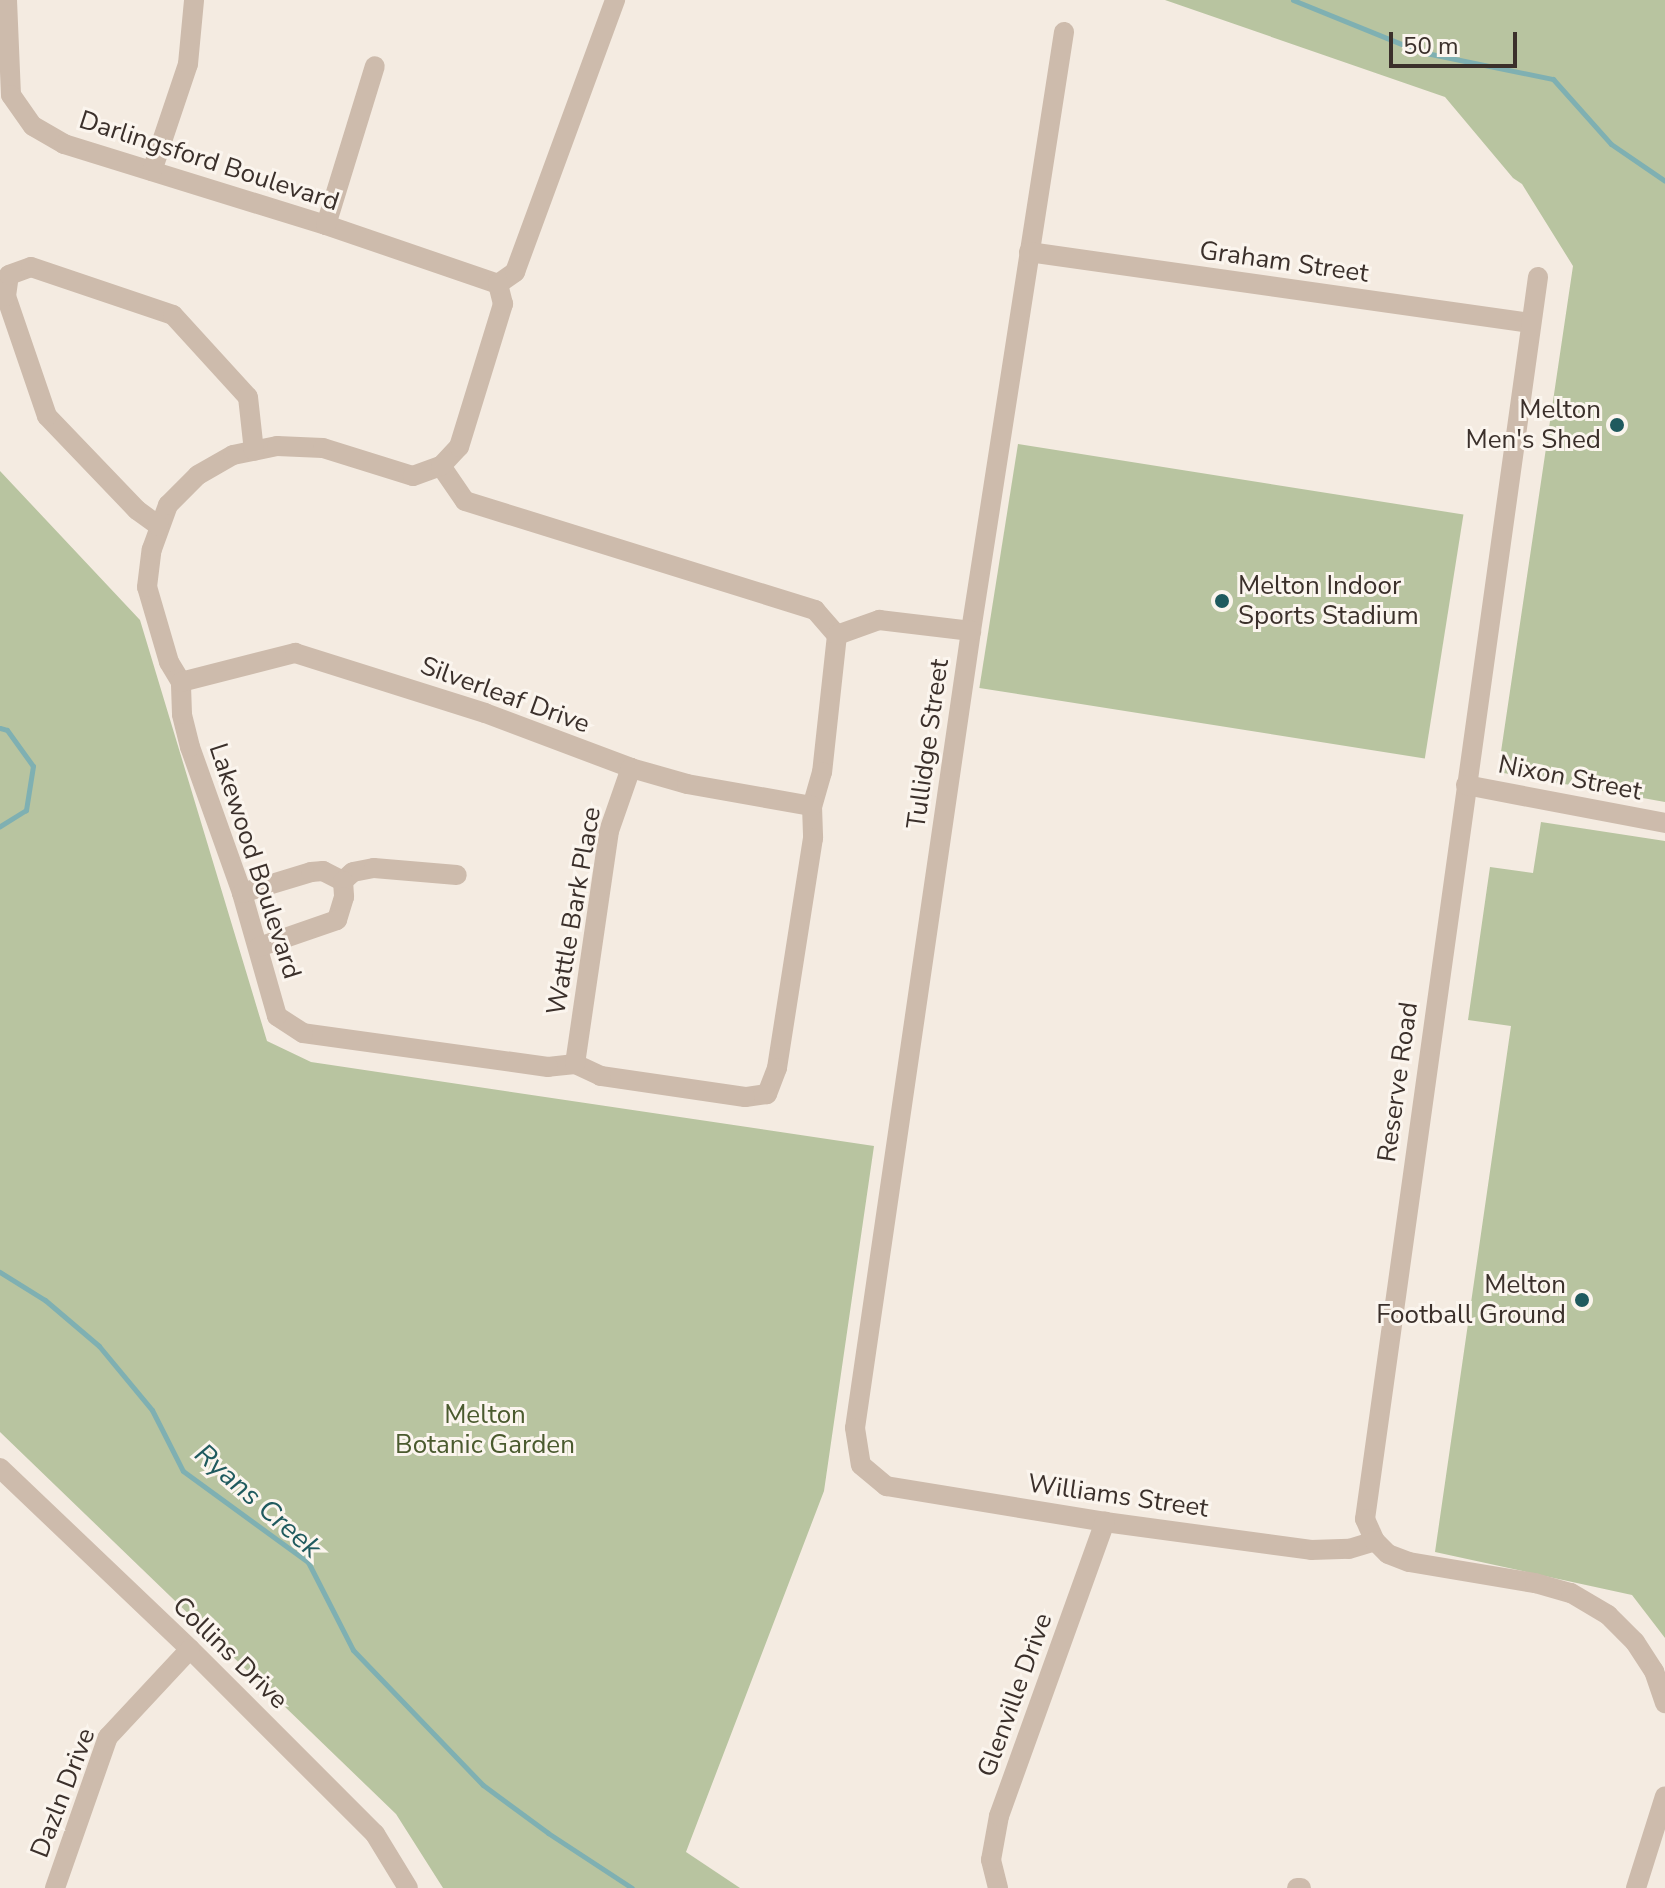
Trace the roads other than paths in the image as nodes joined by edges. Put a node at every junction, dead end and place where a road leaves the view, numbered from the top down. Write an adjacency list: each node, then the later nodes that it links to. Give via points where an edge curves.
1 (7, 0): 6 (street, Darlingsford Boulevard, via 11,95 33,126 64,144)
2 (194, 0): 6 (street, via 188,64)
3 (615, 0): 10 (street, via 515,272)
4 (1064, 32): 8 (street, Tullidge Street)
5 (375, 66): 7 (street)
6 (152, 171): 7 (street, Darlingsford Boulevard)
7 (326, 225): 10 (street, Darlingsford Boulevard)
8 (1029, 252): 11 (street, Graham Street); 15 (street, Tullidge Street)
9 (1538, 277): 11 (street, Reserve Road)
10 (498, 284): 13 (street, via 503,304 459,447)
11 (1531, 323): 19 (street, Reserve Road)
12 (254, 451): 13 (street, Lakewood Boulevard, via 323,448 413,476); 14 (street, Lakewood Boulevard, via 233,455 198,475 168,505); 14 (street, via 248,397 173,315 31,267 9,275 6,296 47,416 137,510)
13 (441, 466): 16 (street, via 465,501 815,610)
14 (159, 526): 17 (street, Lakewood Boulevard, via 147,587 169,662)
15 (971, 631): 16 (street, via 879,620); 27 (street, Tullidge Street, via 855,1428)
16 (837, 635): 20 (street, Lakewood Boulevard, via 822,772)
17 (181, 682): 18 (street, Silverleaf Drive, via 295,653 470,708); 24 (street, Lakewood Boulevard, via 190,747)
18 (631, 768): 20 (street, Silverleaf Drive, via 687,784); 26 (street, Wattle Bark Place, via 609,831)
19 (1466, 785): 21 (street, Nixon Street); 30 (street, Reserve Road, via 1367,1488 1365,1519)
20 (812, 806): 26 (street, Lakewood Boulevard, via 813,838 777,1068 767,1094 745,1097 601,1076)
21 (1665, 823)
22 (457, 875): 23 (street, via 374,868 353,872)
23 (343, 881): 24 (street, via 323,871 311,872); 25 (street, via 337,920)
24 (242, 893): 25 (street, Lakewood Boulevard)
25 (259, 947): 26 (street, Lakewood Boulevard, via 277,1016 303,1033 548,1067)
26 (575, 1064)
27 (861, 1465): 29 (street, Williams Street, via 886,1486)
28 (0, 1468): 31 (street, Collins Drive)
29 (1105, 1522): 30 (street, Williams Street, via 1311,1550 1349,1549); 36 (street, Glenville Drive, via 999,1816 991,1860)
30 (1375, 1541): 32 (street, via 1388,1554 1409,1562 1571,1593 1608,1615 1635,1642 1654,1671)
31 (190, 1649): 34 (street, Dazln Drive, via 108,1737); 35 (street, Collins Drive, via 375,1834)
32 (1665, 1703)
33 (1665, 1796): 37 (street)
34 (55, 1888)
35 (408, 1888)
36 (998, 1888)
37 (1636, 1888)

